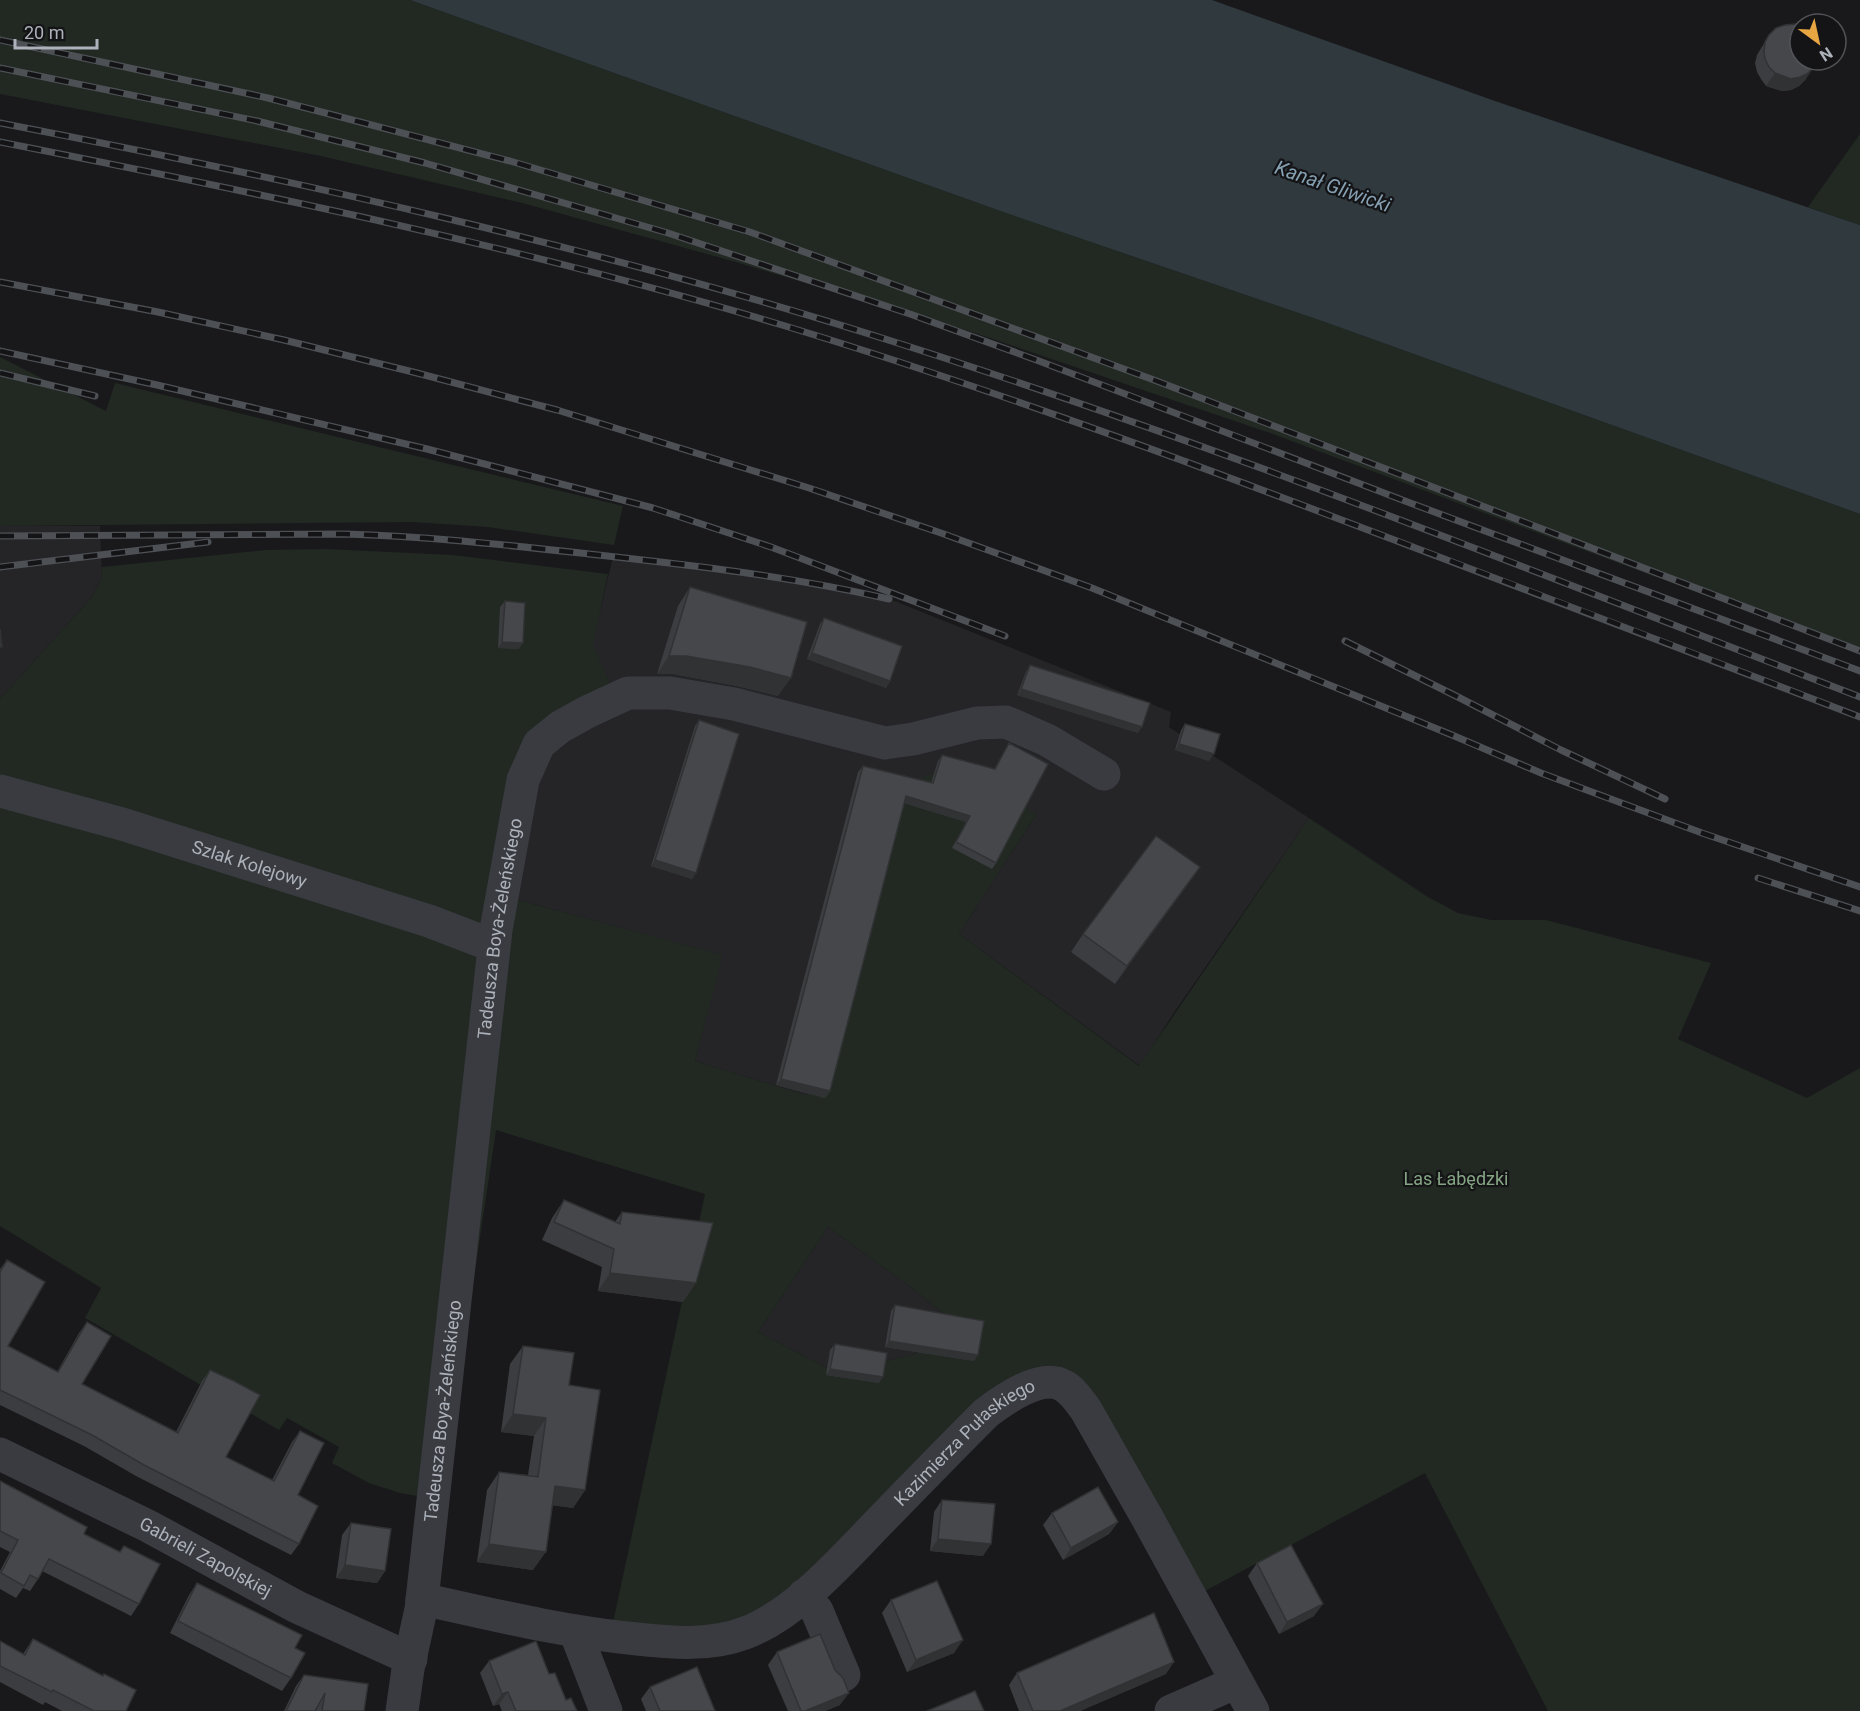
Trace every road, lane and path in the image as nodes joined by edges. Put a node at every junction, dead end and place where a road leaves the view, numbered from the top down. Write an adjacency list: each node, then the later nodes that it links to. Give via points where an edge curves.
1 (1104, 774): 3 (street, Tadeusza Boya-Żeleńskiego, via 1047,740 1006,722 976,723 913,740 885,743 734,704 670,693 628,693 587,711 538,744 523,780)
2 (0, 791): 3 (street, Szlak Kolejowy, via 122,824 429,921)
3 (494, 946): 6 (street, Tadeusza Boya-Żeleńskiego)
4 (0, 1454): 8 (street, Gabrieli Zapolskiej, via 148,1526 297,1607)
5 (804, 1595): 7 (street, Kazimierza Pułaskiego, via 785,1613 745,1633 708,1642 670,1642); 9 (street, via 822,1620); 10 (street, Kazimierza Pułaskiego, via 986,1413 1029,1387 1062,1384 1086,1410)
6 (423, 1599): 7 (street, Kazimierza Pułaskiego); 8 (street, Tadeusza Boya-Żeleńskiego)
7 (575, 1631): 12 (street)
8 (411, 1659): 11 (street, Tadeusza Boya-Żeleńskiego)
9 (844, 1675)
10 (1237, 1682): 13 (street); 14 (street, Kazimierza Pułaskiego)
11 (402, 1711)
12 (606, 1711)
13 (1172, 1711)
14 (1253, 1711)

